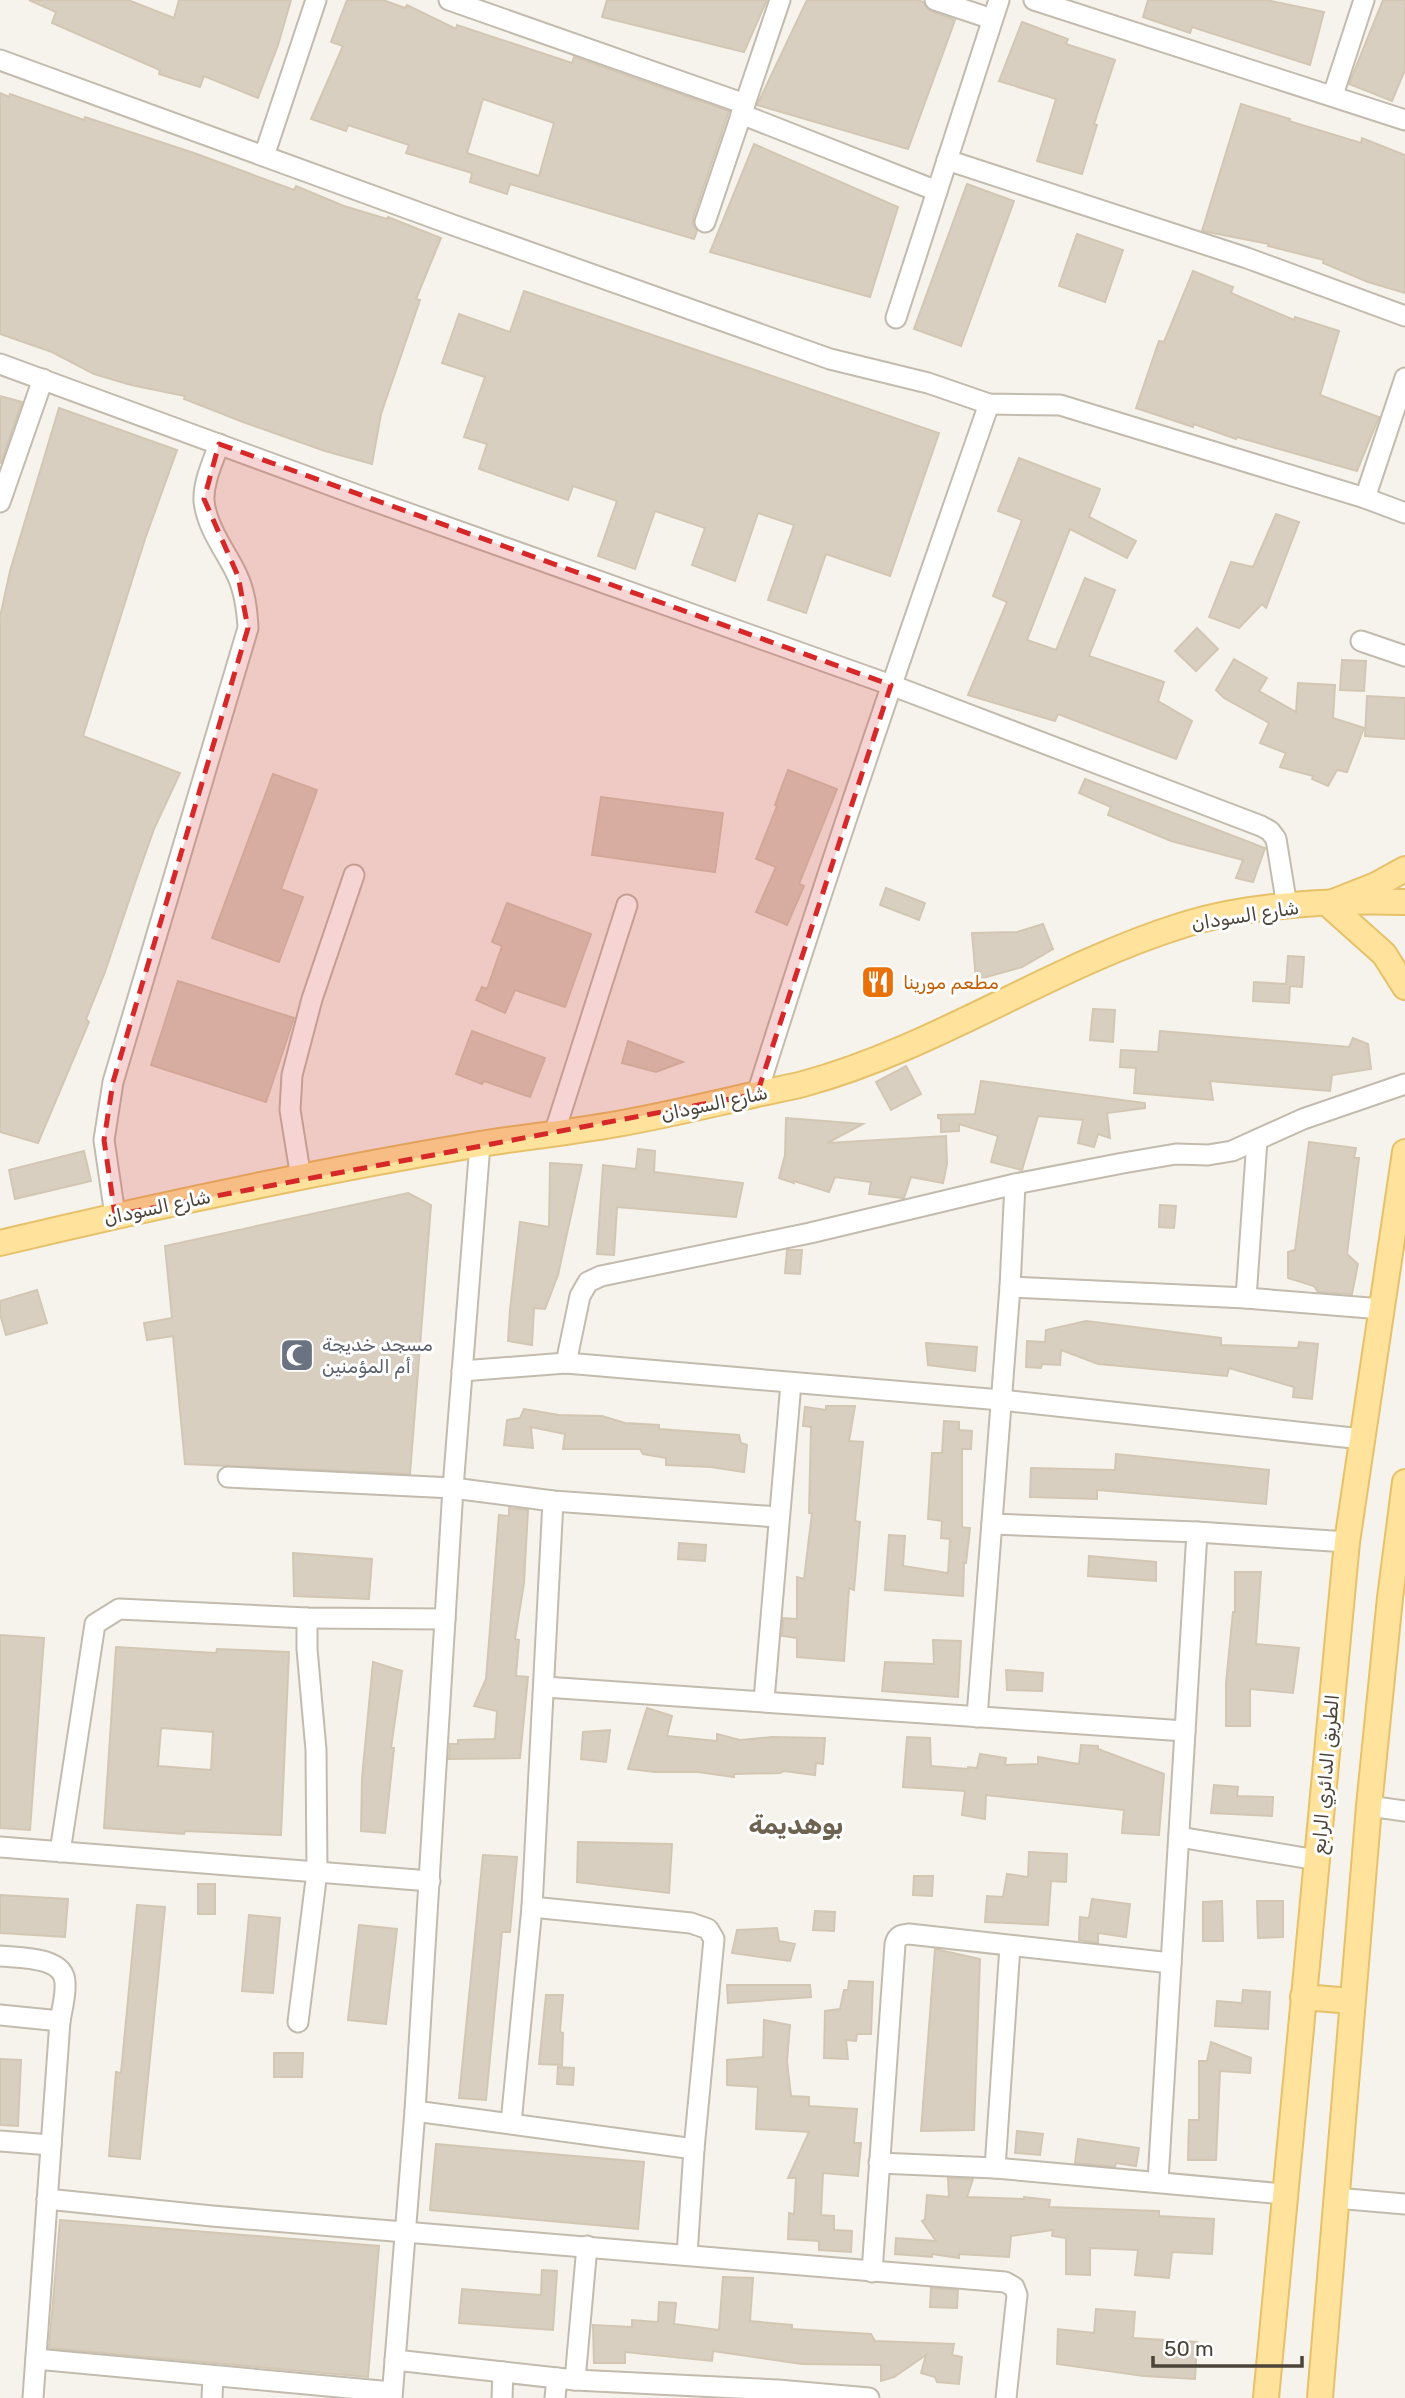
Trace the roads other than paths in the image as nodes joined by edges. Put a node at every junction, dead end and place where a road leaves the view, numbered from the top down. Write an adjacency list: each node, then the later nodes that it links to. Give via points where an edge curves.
1 (316, 0): 13 (street)
2 (449, 0): 11 (street)
3 (780, 0): 11 (street)
4 (935, 0): 8 (street)
5 (999, 0): 8 (street)
6 (1034, 0): 10 (street)
7 (1364, 0): 10 (street)
8 (992, 19): 14 (street)
9 (0, 60): 13 (street)
10 (1333, 95): 12 (street)
11 (743, 109): 15 (street); 16 (street)
12 (1405, 120)
13 (264, 156): 22 (street, via 830,359 929,383)
14 (947, 160): 15 (street); 17 (street, via 1247,258)
15 (937, 191): 18 (street)
16 (705, 222)
17 (1405, 316)
18 (896, 318)
19 (0, 364): 21 (street)
20 (1405, 378): 24 (street)
21 (43, 379): 23 (street); 25 (street)
22 (989, 404): 24 (street, via 1060,405); 29 (street)
23 (219, 444): 29 (street); 45 (street, via 204,499 208,517 238,576 247,604 248,628 113,1082 104,1140)
24 (1364, 498): 26 (street)
25 (0, 502)
26 (1405, 513)
27 (1361, 641): 28 (street)
28 (1405, 656)
29 (891, 685): 35 (street, via 1270,831 1276,839); 38 (street)
30 (1405, 869): 33 (main road)
31 (354, 875): 43 (street, via 292,1074 290,1110)
32 (1405, 902): 33 (main road, شارع السودان)
33 (1328, 904): 35 (main road, شارع السودان); 36 (main road, via 1384,954)
34 (627, 905): 39 (street)
35 (1287, 906): 38 (main road, شارع السودان, via 1217,916 1171,929 1102,955 878,1060)
36 (1405, 987)
37 (1405, 1083): 40 (street)
38 (757, 1094): 39 (main road, شارع السودان)
39 (554, 1134): 41 (main road, شارع السودان)
40 (1257, 1140): 44 (street, via 1208,1155 1176,1154); 48 (street)
41 (480, 1144): 43 (main road, شارع السودان); 51 (street)
42 (1405, 1152): 49 (main road, الطريق الدائري الرابع)
43 (301, 1178): 45 (main road, شارع السودان)
44 (1015, 1184): 47 (street); 50 (street, via 601,1276 588,1282 580,1296)
45 (115, 1215): 46 (main road, شارع السودان)
46 (0, 1243)
47 (1010, 1287): 48 (street); 53 (street)
48 (1247, 1298): 49 (street)
49 (1382, 1309): 54 (main road, الطريق الدائري الرابع)
50 (566, 1363): 51 (street); 52 (street)
51 (462, 1371): 56 (street)
52 (791, 1383): 53 (street); 59 (street)
53 (1001, 1400): 54 (street); 60 (street)
54 (1362, 1439): 62 (main road, الطريق الدائري الرابع)
55 (228, 1477): 56 (street)
56 (453, 1488): 58 (street); 64 (street)
57 (1404, 1495): 69 (main road)
58 (553, 1501): 59 (street); 65 (street)
59 (778, 1517): 66 (street)
60 (992, 1524): 61 (street); 67 (street)
61 (1196, 1532): 62 (street); 68 (street)
62 (1347, 1542): 74 (main road, الطريق الدائري الرابع)
63 (307, 1618): 64 (street); 73 (street, via 119,1609 95,1624); 75 (street, via 317,1750)
64 (445, 1619): 76 (street)
65 (545, 1687): 66 (street); 77 (street)
66 (764, 1700): 67 (street)
67 (977, 1717): 68 (street)
68 (1185, 1731): 71 (street)
69 (1369, 1806): 70 (street); 82 (main road)
70 (1405, 1811)
71 (1179, 1837): 74 (street); 80 (street)
72 (0, 1847): 73 (street)
73 (60, 1852): 75 (street)
74 (1317, 1860): 81 (main road, الطريق الدائري الرابع)
75 (317, 1872): 76 (street); 85 (street)
76 (430, 1881): 86 (street)
77 (532, 1907): 87 (street); 90 (street, via 691,1923 708,1929 713,1939)
78 (1010, 1946): 80 (street); 91 (street, via 909,1934 897,1938); 92 (street)
79 (0, 1956): 84 (street, via 51,1963 61,1971 66,1980)
80 (1171, 1963): 93 (street)
81 (1303, 1997): 82 (main road); 94 (main road, الطريق الدائري الرابع)
82 (1352, 2001): 95 (main road)
83 (0, 2015): 84 (street)
84 (60, 2021): 89 (street)
85 (298, 2022)
86 (415, 2111): 87 (street); 98 (street)
87 (511, 2123): 90 (street)
88 (0, 2141): 89 (street)
89 (51, 2145): 96 (street)
90 (694, 2149): 100 (street)
91 (879, 2162): 92 (street); 101 (street)
92 (995, 2168): 93 (street)
93 (1158, 2181): 94 (street)
94 (1284, 2194): 114 (main road, الطريق الدائري الرابع)
95 (1336, 2198): 97 (street); 115 (main road)
96 (47, 2199): 98 (street); 102 (street)
97 (1405, 2204)
98 (404, 2233): 99 (street); 103 (street)
99 (587, 2246): 100 (street); 106 (street)
100 (687, 2255): 101 (street)
101 (872, 2272): 113 (street, via 1005,2282 1014,2287 1017,2295)
102 (37, 2359): 105 (street); 108 (street)
103 (395, 2360): 104 (street); 107 (street)
104 (503, 2372): 106 (street); 110 (street)
105 (213, 2376): 107 (street); 109 (street)
106 (566, 2379): 111 (street); 112 (street)
107 (392, 2395)
108 (33, 2398)
109 (212, 2398)
110 (502, 2398)
111 (555, 2398)
112 (869, 2398)
113 (1006, 2398)
114 (1266, 2398)
115 (1321, 2398)

